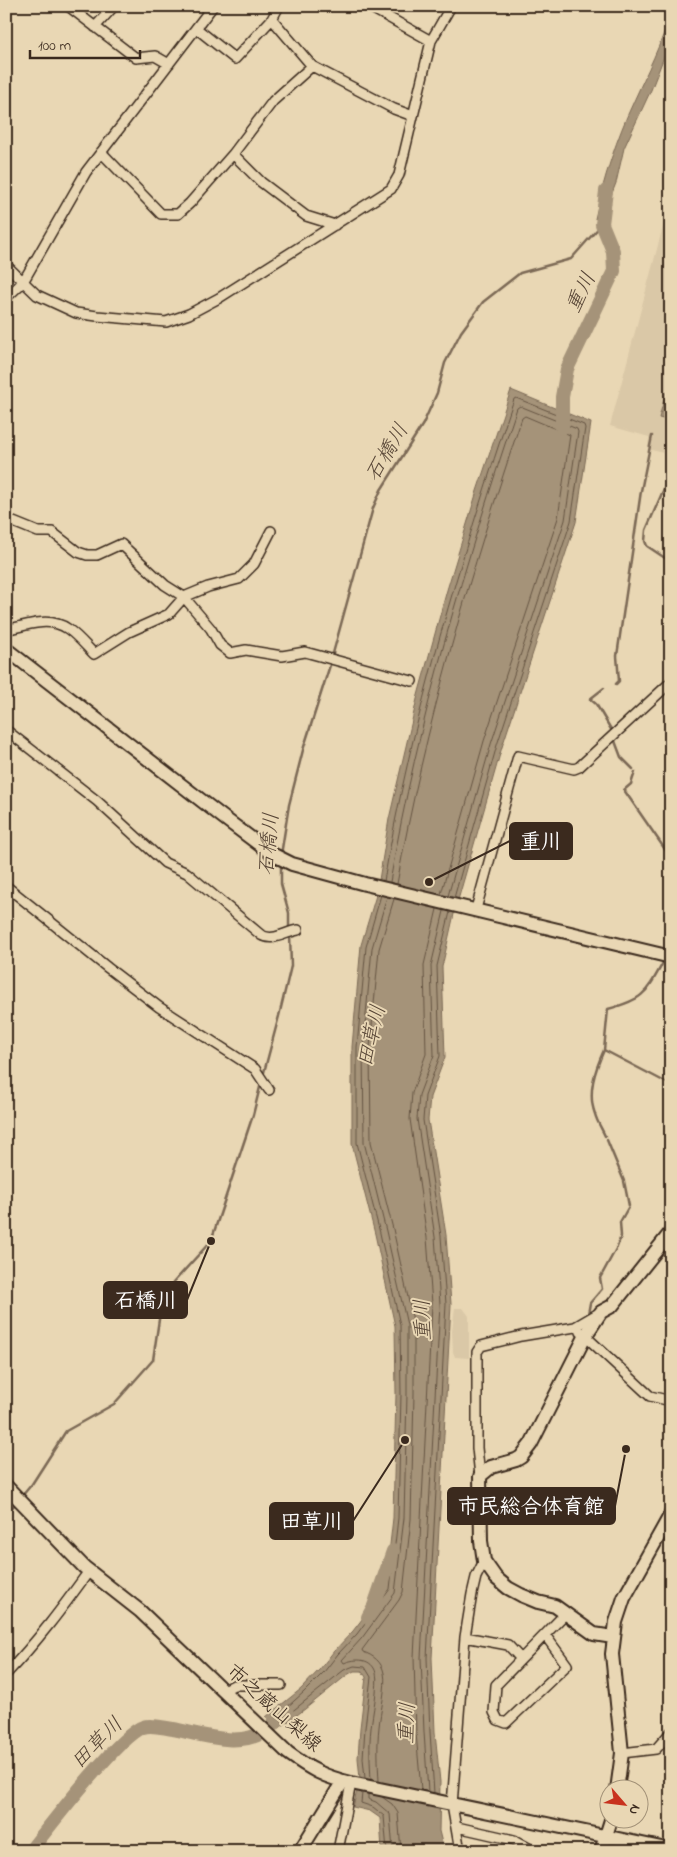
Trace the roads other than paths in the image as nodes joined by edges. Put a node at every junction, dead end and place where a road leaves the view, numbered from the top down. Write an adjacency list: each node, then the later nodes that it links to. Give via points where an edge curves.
1 (68, 6): 8 (street)
2 (114, 6): 8 (street)
3 (213, 6): 9 (street)
4 (279, 6): 7 (street)
5 (368, 6): 10 (street)
6 (451, 6): 10 (street)
7 (272, 19): 9 (street, via 235,59); 12 (street)
8 (95, 27): 11 (street, via 136,58 155,56)
9 (196, 28): 11 (street)
10 (431, 41): 13 (street)
11 (169, 64): 14 (street)
12 (312, 66): 13 (street); 15 (street, via 273,100)
13 (413, 116): 16 (street, via 396,183)
14 (101, 152): 15 (street, via 162,214 178,214); 18 (street, via 86,172)
15 (233, 154): 16 (street, via 261,182 306,216)
16 (335, 225): 18 (street, via 219,298 166,322 76,313 37,295)
17 (6, 265): 18 (street)
18 (23, 282): 19 (street)
19 (6, 298)
20 (6, 519): 22 (street, via 38,532 52,532 87,555 122,544 165,585)
21 (270, 531): 22 (street, via 254,564 240,579 208,587)
22 (184, 598): 23 (street, via 169,614 129,632 94,654 67,628 50,622); 25 (street, via 211,629 220,645 230,653 246,650 282,656 305,652)
23 (6, 630)
24 (6, 648): 29 (street, via 275,856 292,864 365,884)
25 (412, 681)
26 (671, 682): 29 (street, via 580,767 574,769 518,756)
27 (6, 730): 30 (street, via 97,801 165,863 186,873 261,935 274,938)
28 (6, 886): 32 (street, via 158,1007 255,1069)
29 (476, 909): 31 (street)
30 (298, 930)
31 (671, 957)
32 (269, 1090)
33 (671, 1232): 34 (street, via 612,1306)
34 (601, 1312): 35 (street); 36 (street)
35 (575, 1327): 36 (street); 38 (street, via 481,1346 477,1352)
36 (586, 1336): 37 (street, via 650,1396); 38 (street, via 531,1444 516,1460 490,1467)
37 (671, 1401)
38 (480, 1476): 41 (street)
39 (6, 1486): 42 (street, 市之蔵山梨線)
40 (671, 1514): 45 (street, via 624,1598)
41 (484, 1562): 43 (street, via 508,1588); 46 (street, via 476,1577)
42 (89, 1571): 48 (street, via 55,1618); 50 (street, 市之蔵山梨線, via 140,1611)
43 (566, 1613): 44 (street); 45 (street, via 594,1634)
44 (545, 1635): 47 (street); 47 (street, via 567,1665 506,1723 498,1720 494,1712 496,1685)
45 (613, 1637): 52 (street)
46 (465, 1638): 47 (street, via 508,1645); 55 (street)
47 (521, 1659)
48 (6, 1674)
49 (281, 1685): 50 (street, via 234,1685)
50 (224, 1690): 54 (street, 市之蔵山梨線, via 288,1753 326,1777)
51 (671, 1732): 52 (street, via 656,1749)
52 (622, 1753): 53 (street)
53 (618, 1780)
54 (349, 1783): 55 (street, 市之蔵山梨線); 60 (street); 61 (street)
55 (450, 1804): 56 (street); 58 (street, 市之蔵山梨線)
56 (456, 1826): 62 (street); 63 (street, via 514,1840)
57 (608, 1830): 58 (street)
58 (606, 1836): 59 (street, 市之蔵山梨線); 64 (street)
59 (671, 1850)
60 (300, 1851)
61 (338, 1851)
62 (460, 1851)
63 (534, 1851)
64 (601, 1851)

